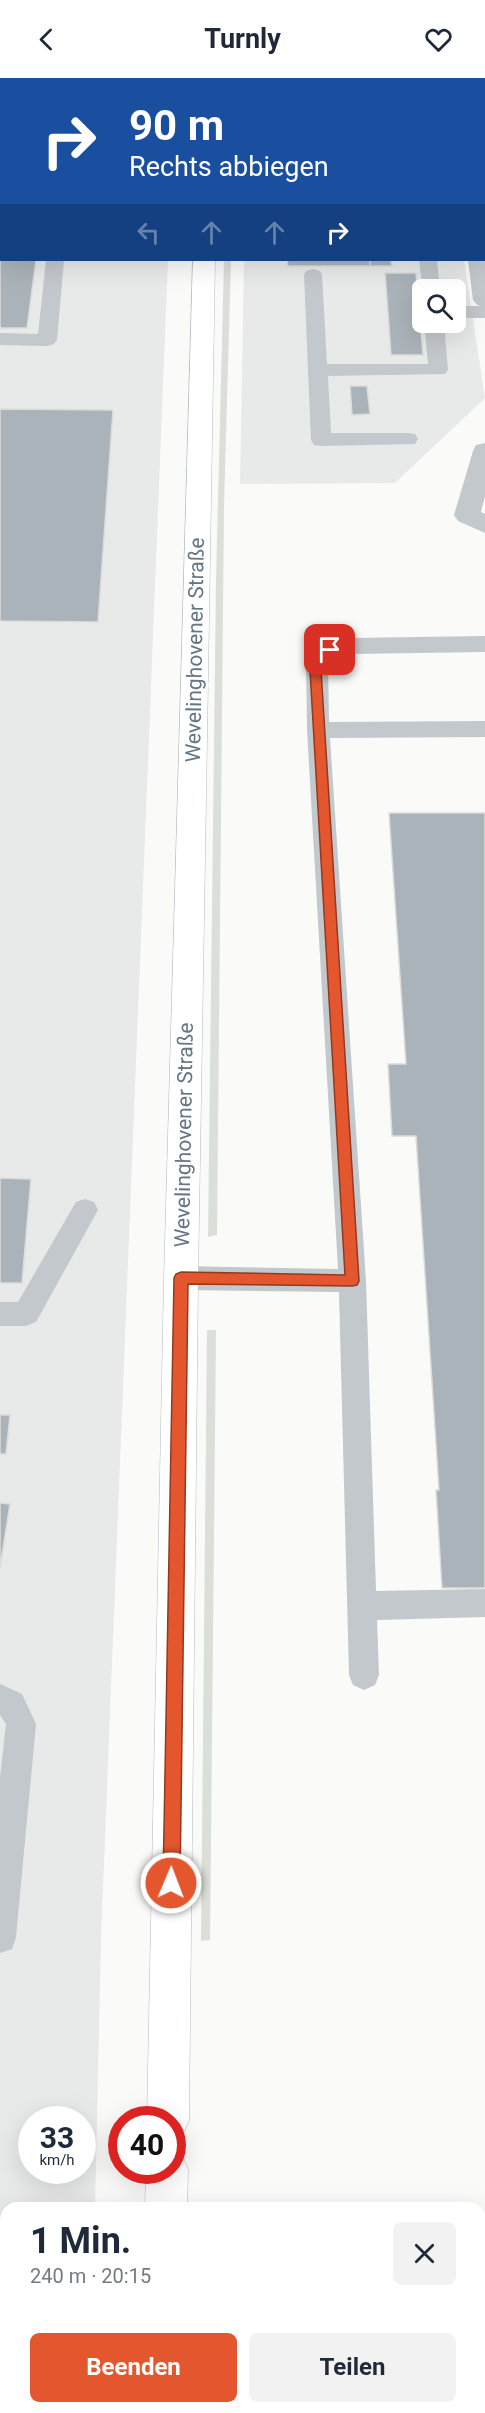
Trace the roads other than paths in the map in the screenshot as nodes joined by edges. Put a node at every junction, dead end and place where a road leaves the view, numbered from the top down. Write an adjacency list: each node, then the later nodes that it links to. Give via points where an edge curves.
1 (55, 261): 11 (lane, via 47,340)
2 (204, 261): 20 (street, Wevelinghovener Straße)
3 (428, 261): 6 (lane)
4 (479, 261): 7 (street)
5 (314, 275): 12 (lane)
6 (430, 279)
7 (485, 300)
8 (466, 312): 9 (lane)
9 (485, 312)
10 (435, 333): 12 (lane, via 438,370)
11 (0, 339)
12 (318, 370): 13 (lane, via 321,440)
13 (408, 439)
14 (485, 451): 15 (street, via 467,515)
15 (485, 525)
16 (485, 644): 18 (lane, via 350,646 330,650 316,658)
17 (485, 729): 18 (lane)
18 (318, 730): 21 (lane)
19 (85, 1210): 22 (lane, via 26,1314)
20 (181, 1278): 21 (lane); 28 (street, Wevelinghovener Straße)
21 (352, 1281): 24 (lane)
22 (0, 1314)
23 (485, 1603): 24 (lane)
24 (361, 1606): 25 (lane)
25 (364, 1675)
26 (0, 1699): 27 (lane, via 17,1711 21,1724)
27 (0, 1937)
28 (168, 2106)
29 (167, 2184): 30 (street)
30 (166, 2202)

